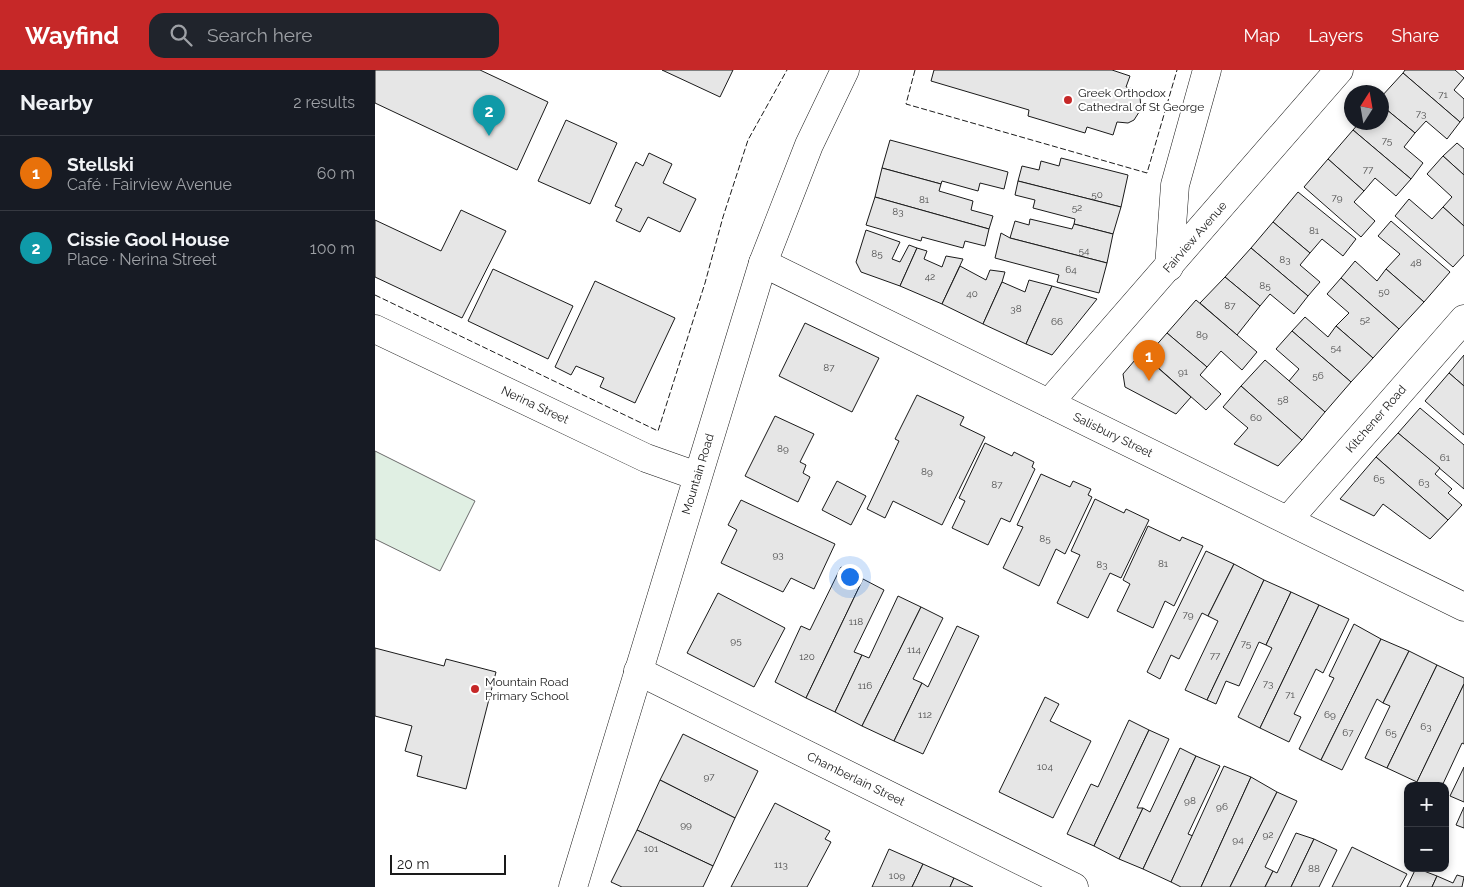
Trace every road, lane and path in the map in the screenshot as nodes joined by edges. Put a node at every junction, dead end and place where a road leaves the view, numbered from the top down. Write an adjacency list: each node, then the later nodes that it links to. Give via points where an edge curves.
1 (845, 70): 4 (street, Mountain Road, via 809,145)
2 (1207, 70): 5 (street, via 1175,185)
3 (1339, 70): 5 (street, Fairview Avenue)
4 (763, 263): 8 (street, Salisbury Street); 9 (street, Mountain Road)
5 (1169, 267): 8 (street, Fairview Avenue)
6 (1464, 318): 10 (street, Kitchener Road)
7 (375, 329): 9 (street, Nerina Street, via 647,458)
8 (1049, 403): 10 (street, Salisbury Street)
9 (697, 476): 12 (street, Mountain Road)
10 (1288, 520): 11 (street, Salisbury Street)
11 (1464, 607)
12 (638, 671): 13 (street, Mountain Road); 14 (street, Chamberlain Street)
13 (573, 887)
14 (1074, 887)

